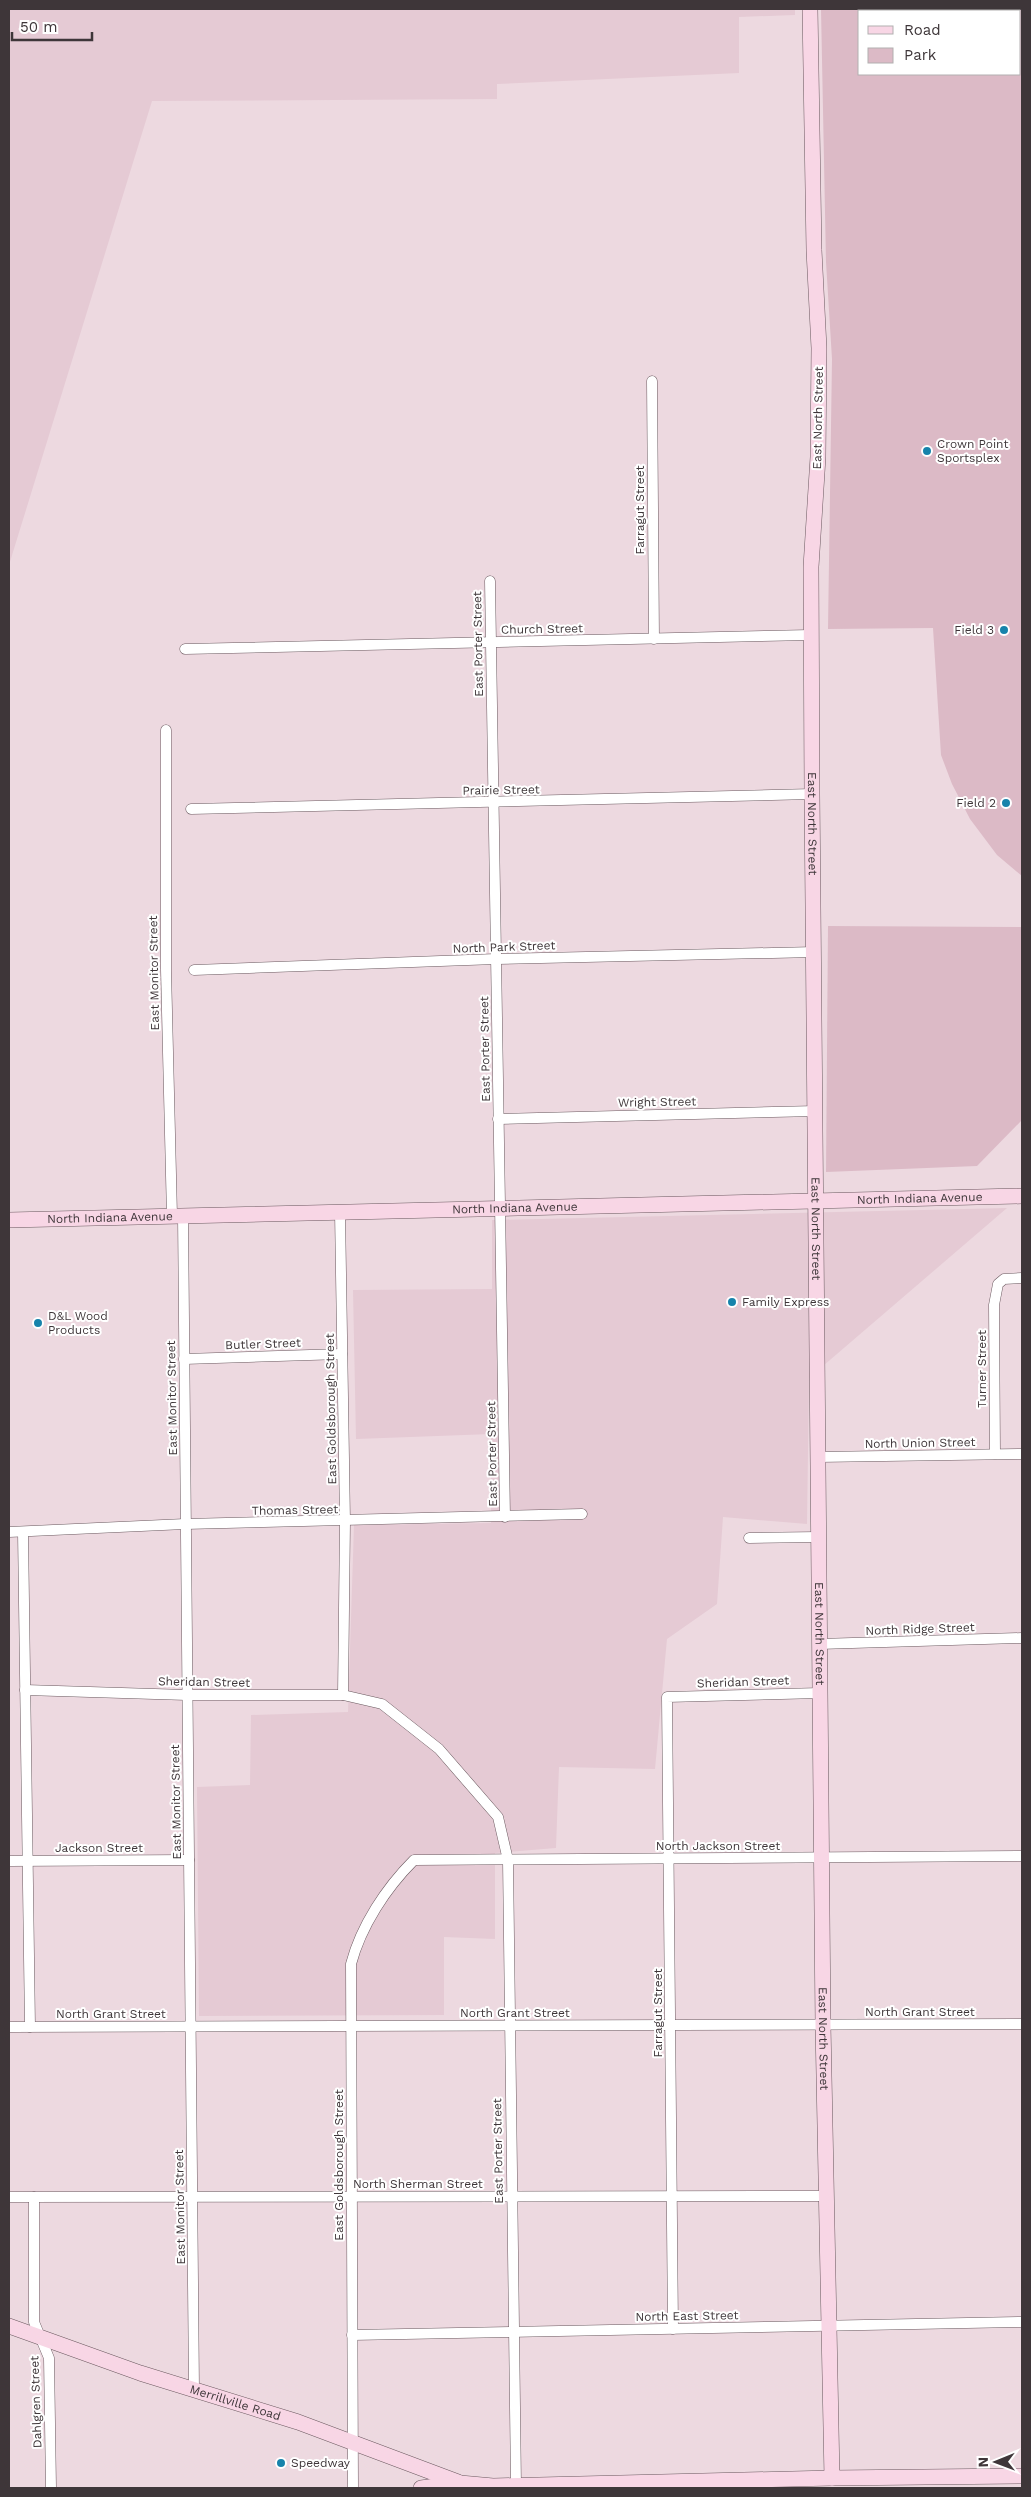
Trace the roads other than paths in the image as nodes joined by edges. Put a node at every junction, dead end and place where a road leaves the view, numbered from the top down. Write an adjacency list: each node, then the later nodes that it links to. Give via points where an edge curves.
1 (810, 9): 4 (street, East North Street, via 819,348)
2 (652, 381): 5 (street, Farragut Street)
3 (490, 581): 6 (street, East Porter Street)
4 (810, 635): 5 (street, Church Street); 9 (street, East North Street)
5 (654, 639): 6 (street, Church Street)
6 (492, 642): 7 (street, Church Street); 10 (street, East Porter Street)
7 (185, 649)
8 (166, 730): 21 (street, East Monitor Street, via 166,970)
9 (812, 794): 10 (street, Prairie Street); 12 (street, East North Street)
10 (492, 802): 11 (street, Prairie Street); 13 (street, East Porter Street)
11 (191, 809)
12 (815, 952): 13 (street, North Park Street); 15 (street, East North Street)
13 (496, 959): 14 (street, North Park Street); 16 (street, East Porter Street)
14 (194, 970)
15 (816, 1111): 16 (street, Wright Street); 18 (street, East North Street)
16 (498, 1119): 19 (street, East Porter Street)
17 (1022, 1196): 18 (street, North Indiana Avenue)
18 (817, 1200): 19 (street, North Indiana Avenue); 28 (street, East North Street)
19 (500, 1208): 20 (street, North Indiana Avenue); 30 (street, East Porter Street)
20 (340, 1212): 21 (street, North Indiana Avenue); 24 (street, East Goldsborough Street)
21 (177, 1216): 22 (street, North Indiana Avenue); 25 (street, East Monitor Street)
22 (9, 1220)
23 (1022, 1278): 26 (street, Turner Street, via 1004,1279 998,1284 994,1305)
24 (342, 1354): 25 (street, Butler Street); 31 (street, East Goldsborough Street)
25 (184, 1359): 32 (street, East Monitor Street)
26 (995, 1454): 27 (street, North Union Street); 28 (street, North Union Street)
27 (1022, 1454)
28 (818, 1457): 35 (street, East North Street)
29 (582, 1514): 30 (street, Thomas Street)
30 (505, 1517): 31 (street, Thomas Street)
31 (345, 1521): 32 (street, Thomas Street); 42 (street, East Goldsborough Street)
32 (186, 1524): 34 (street, Thomas Street); 41 (street, East Monitor Street)
33 (9, 1532): 34 (street, Thomas Street)
34 (23, 1532): 39 (street)
35 (818, 1537): 36 (street); 38 (street, East North Street)
36 (749, 1538)
37 (1022, 1638): 38 (street, North Ridge Street)
38 (819, 1644): 40 (street, East North Street)
39 (25, 1690): 41 (street, Sheridan Street); 52 (street)
40 (820, 1693): 43 (street, Sheridan Street); 47 (street, East North Street)
41 (187, 1695): 42 (street, Sheridan Street); 48 (street, East Monitor Street)
42 (343, 1695): 44 (street, Sheridan Street, via 382,1704 439,1749)
43 (667, 1697): 46 (street, Farragut Street)
44 (498, 1817): 50 (street, East Porter Street)
45 (1022, 1856): 47 (street, North Jackson Street)
46 (669, 1858): 47 (street, North Jackson Street); 50 (street, North Jackson Street); 54 (street, Farragut Street)
47 (823, 1858): 55 (street, East North Street)
48 (189, 1860): 52 (street, Jackson Street); 60 (street, East Monitor Street)
49 (414, 1860): 50 (street, North Jackson Street); 56 (street, East Goldsborough Street, via 393,1882 356,1945 351,1964)
50 (508, 1860): 57 (street, East Porter Street)
51 (9, 1861): 52 (street, Jackson Street)
52 (27, 1861): 59 (street)
53 (1022, 2024): 55 (street, North Grant Street)
54 (670, 2025): 55 (street, North Grant Street); 57 (street, North Grant Street); 65 (street, Farragut Street)
55 (823, 2025): 61 (street, East North Street)
56 (351, 2026): 57 (street, North Grant Street); 60 (street, North Grant Street); 63 (street, East Goldsborough Street)
57 (509, 2026): 64 (street, East Porter Street)
58 (9, 2027): 59 (street, North Grant Street)
59 (30, 2027): 60 (street, North Grant Street)
60 (190, 2027): 62 (street, East Monitor Street)
61 (827, 2196): 65 (street, North Sherman Street); 70 (street, East North Street)
62 (192, 2197): 63 (street, North Sherman Street); 67 (street, North Sherman Street); 75 (street, East Monitor Street)
63 (352, 2197): 64 (street, North Sherman Street); 73 (street, East Goldsborough Street)
64 (512, 2197): 65 (street, North Sherman Street); 72 (street, East Porter Street)
65 (671, 2197): 71 (street, Farragut Street)
66 (9, 2198): 67 (street, North Sherman Street)
67 (34, 2198): 74 (street, Dahlgren Street, via 34,2322)
68 (1022, 2322): 70 (street, North East Street)
69 (9, 2326): 74 (street, Merrillville Road)
70 (829, 2326): 71 (street, North East Street); 79 (street, East North Street)
71 (673, 2329): 72 (street, North East Street)
72 (514, 2332): 73 (street, North East Street); 80 (street, East Porter Street)
73 (352, 2335): 76 (street, East Goldsborough Street)
74 (42, 2338): 75 (street, Merrillville Road); 82 (street, Dahlgren Street, via 49,2358)
75 (194, 2390): 76 (street, Merrillville Road, via 298,2422)
76 (353, 2443): 78 (street, Merrillville Road); 83 (street, East Goldsborough Street)
77 (1022, 2476): 79 (street)
78 (460, 2482): 81 (street); 84 (street)
79 (832, 2483): 80 (street)
80 (516, 2485): 81 (street)
81 (493, 2487)
82 (51, 2488)
83 (353, 2488)
84 (421, 2488)

